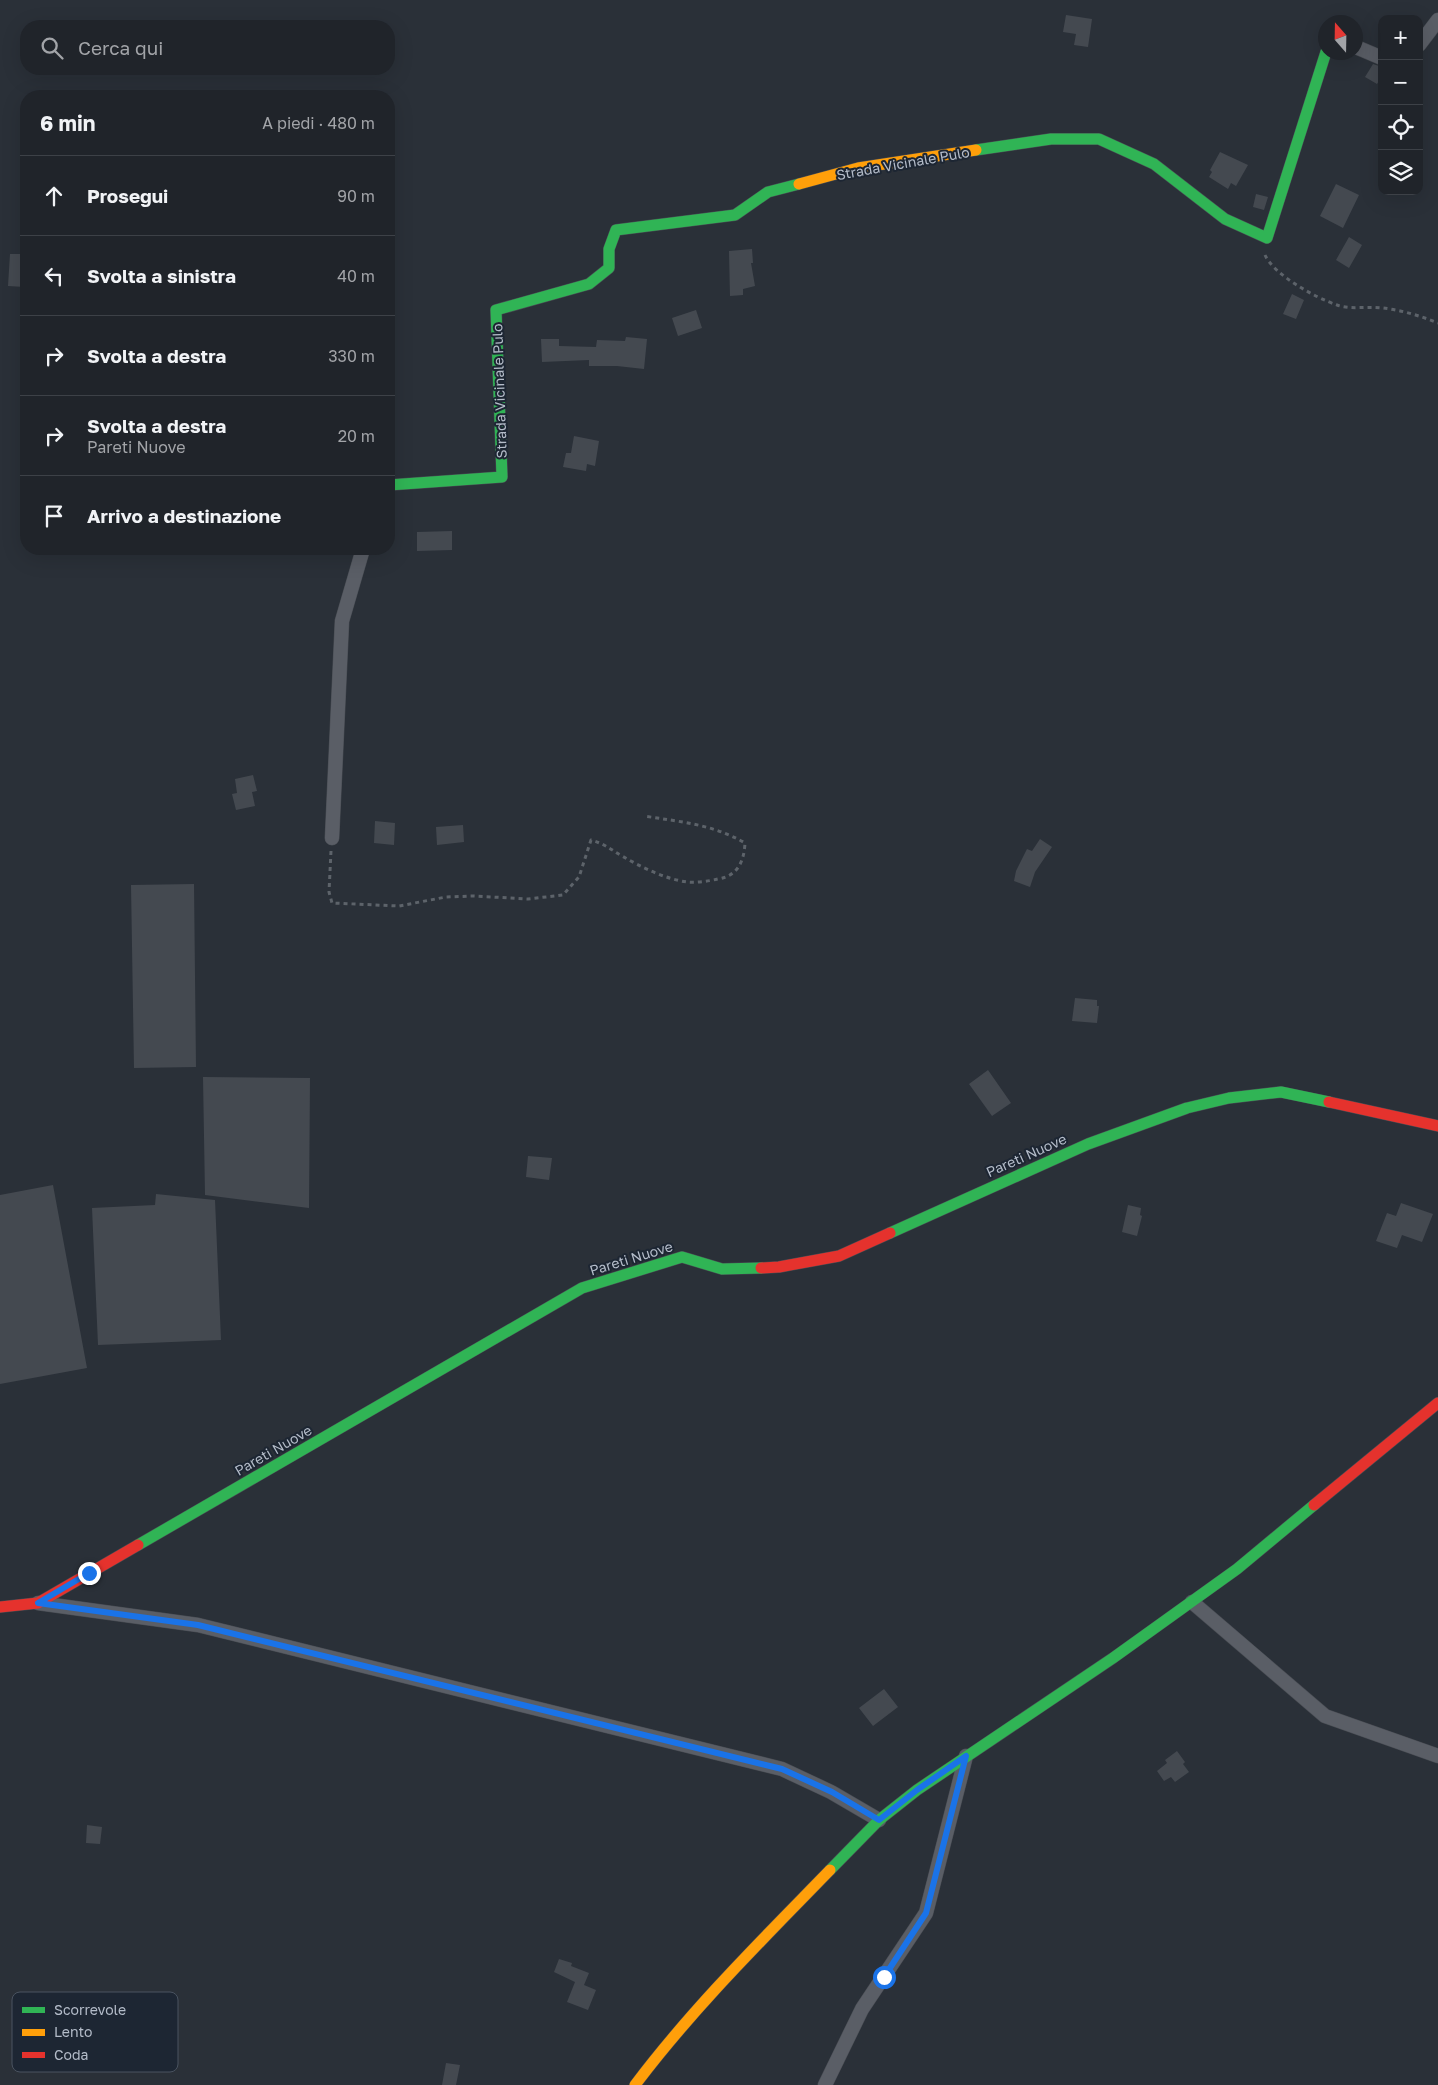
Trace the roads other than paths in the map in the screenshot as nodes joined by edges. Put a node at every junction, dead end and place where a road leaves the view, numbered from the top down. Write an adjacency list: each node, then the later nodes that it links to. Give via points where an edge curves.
1 (1438, 20): 2 (street)
2 (1423, 40)
3 (1363, 51): 4 (street)
4 (1378, 56)
5 (1323, 60): 6 (street, Strada Vicinale Pulo, via 1267,238 1225,219 1154,164 1099,139 1051,139 858,168 768,192 735,215 616,230 609,249 609,268 589,284 496,310 502,477)
6 (395, 485)
7 (361, 555): 8 (street, via 342,621)
8 (332, 838)
9 (1438, 1126): 12 (street, Pareti Nuove, via 1280,1092 1229,1098 1187,1108 1088,1144 839,1256 779,1267 722,1269 682,1257 582,1288)
10 (1438, 1403): 11 (street)
11 (1192, 1602): 14 (street); 15 (street, via 1325,1716)
12 (38, 1603): 13 (street, Pareti Nuove); 16 (street, via 198,1625 782,1769 832,1792)
13 (0, 1607)
14 (966, 1756): 16 (street); 18 (street, via 926,1913 862,2009)
15 (1438, 1756)
16 (879, 1820): 17 (street, via 760,1943 656,2057)
17 (635, 2085)
18 (825, 2085)

